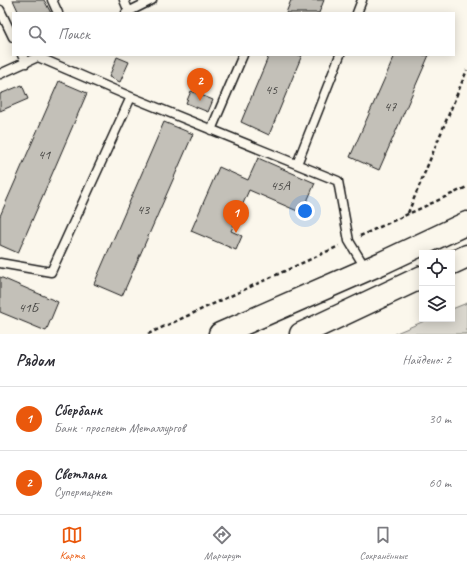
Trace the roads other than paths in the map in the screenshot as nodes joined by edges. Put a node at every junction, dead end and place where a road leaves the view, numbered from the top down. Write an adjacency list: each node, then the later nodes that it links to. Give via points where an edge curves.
1 (52, 0): 6 (lane)
2 (124, 0): 7 (lane)
3 (152, 0): 7 (lane)
4 (362, 0): 8 (lane)
5 (0, 10): 9 (lane)
6 (58, 12)
7 (127, 12)
8 (357, 12)
9 (12, 35)
10 (40, 56): 13 (lane); 15 (lane)
11 (243, 56): 16 (lane)
12 (340, 56): 17 (lane)
13 (24, 59): 14 (lane)
14 (0, 74)
15 (131, 97): 16 (lane); 21 (lane, via 51,272)
16 (211, 130): 17 (lane)
17 (297, 164): 22 (lane, via 338,181 349,241)
18 (467, 223): 22 (main road)
19 (467, 256): 20 (main road)
20 (455, 262)
21 (0, 263)
22 (366, 269): 24 (main road)
23 (419, 278): 25 (main road)
24 (220, 334)
25 (301, 334)

